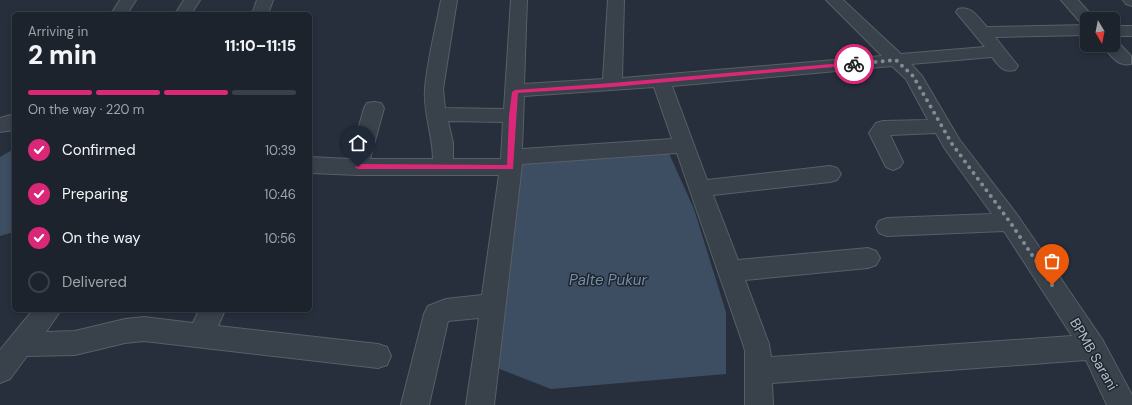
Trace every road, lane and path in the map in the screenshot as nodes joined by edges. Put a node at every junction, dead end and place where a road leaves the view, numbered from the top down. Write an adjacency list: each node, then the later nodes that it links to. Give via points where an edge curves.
1 (128, 0): 9 (street)
2 (192, 0): 10 (street)
3 (265, 0): 11 (street)
4 (449, 0): 27 (street, via 434,89)
5 (519, 0): 25 (street)
6 (616, 0): 24 (street)
7 (834, 0): 20 (street, BPMB Sarani)
8 (1069, 0): 13 (street)
9 (120, 12)
10 (184, 12)
11 (261, 12)
12 (964, 12): 17 (street)
13 (1080, 12)
14 (1080, 30): 17 (street)
15 (1120, 31): 16 (street)
16 (1132, 31)
17 (982, 32): 18 (street)
18 (997, 52): 20 (street); 22 (street)
19 (1118, 52): 21 (street)
20 (896, 60): 23 (street); 31 (street, BPMB Sarani, via 913,76)
21 (1125, 60)
22 (1009, 66)
23 (660, 81): 24 (street); 32 (street)
24 (612, 85): 25 (street)
25 (515, 92): 28 (street)
26 (374, 108): 36 (street)
27 (437, 114): 28 (street); 37 (street, via 443,143)
28 (512, 116): 33 (street)
29 (12, 122): 30 (street)
30 (0, 125)
31 (942, 126): 34 (street, via 883,128 878,133); 40 (street, BPMB Sarani, via 952,144)
32 (683, 145): 33 (street); 39 (street)
33 (511, 162): 37 (street); 44 (street)
34 (893, 162)
35 (312, 165): 36 (street)
36 (358, 167): 37 (street)
37 (443, 167)
38 (830, 174): 39 (street)
39 (699, 189): 43 (street)
40 (1010, 222): 41 (street); 49 (street, BPMB Sarani)
41 (887, 227)
42 (868, 258): 43 (street)
43 (730, 270): 52 (street, via 756,344)
44 (494, 305): 53 (street, via 446,310 437,314); 54 (street)
45 (46, 312): 48 (street)
46 (211, 312): 47 (street)
47 (201, 334): 48 (street, via 144,328 75,343); 50 (street)
48 (21, 344): 51 (street)
49 (1094, 347): 52 (street); 56 (street, BPMB Sarani)
50 (378, 356)
51 (0, 370)
52 (758, 371): 55 (street)
53 (415, 405)
54 (480, 405)
55 (759, 405)
56 (1122, 405)

